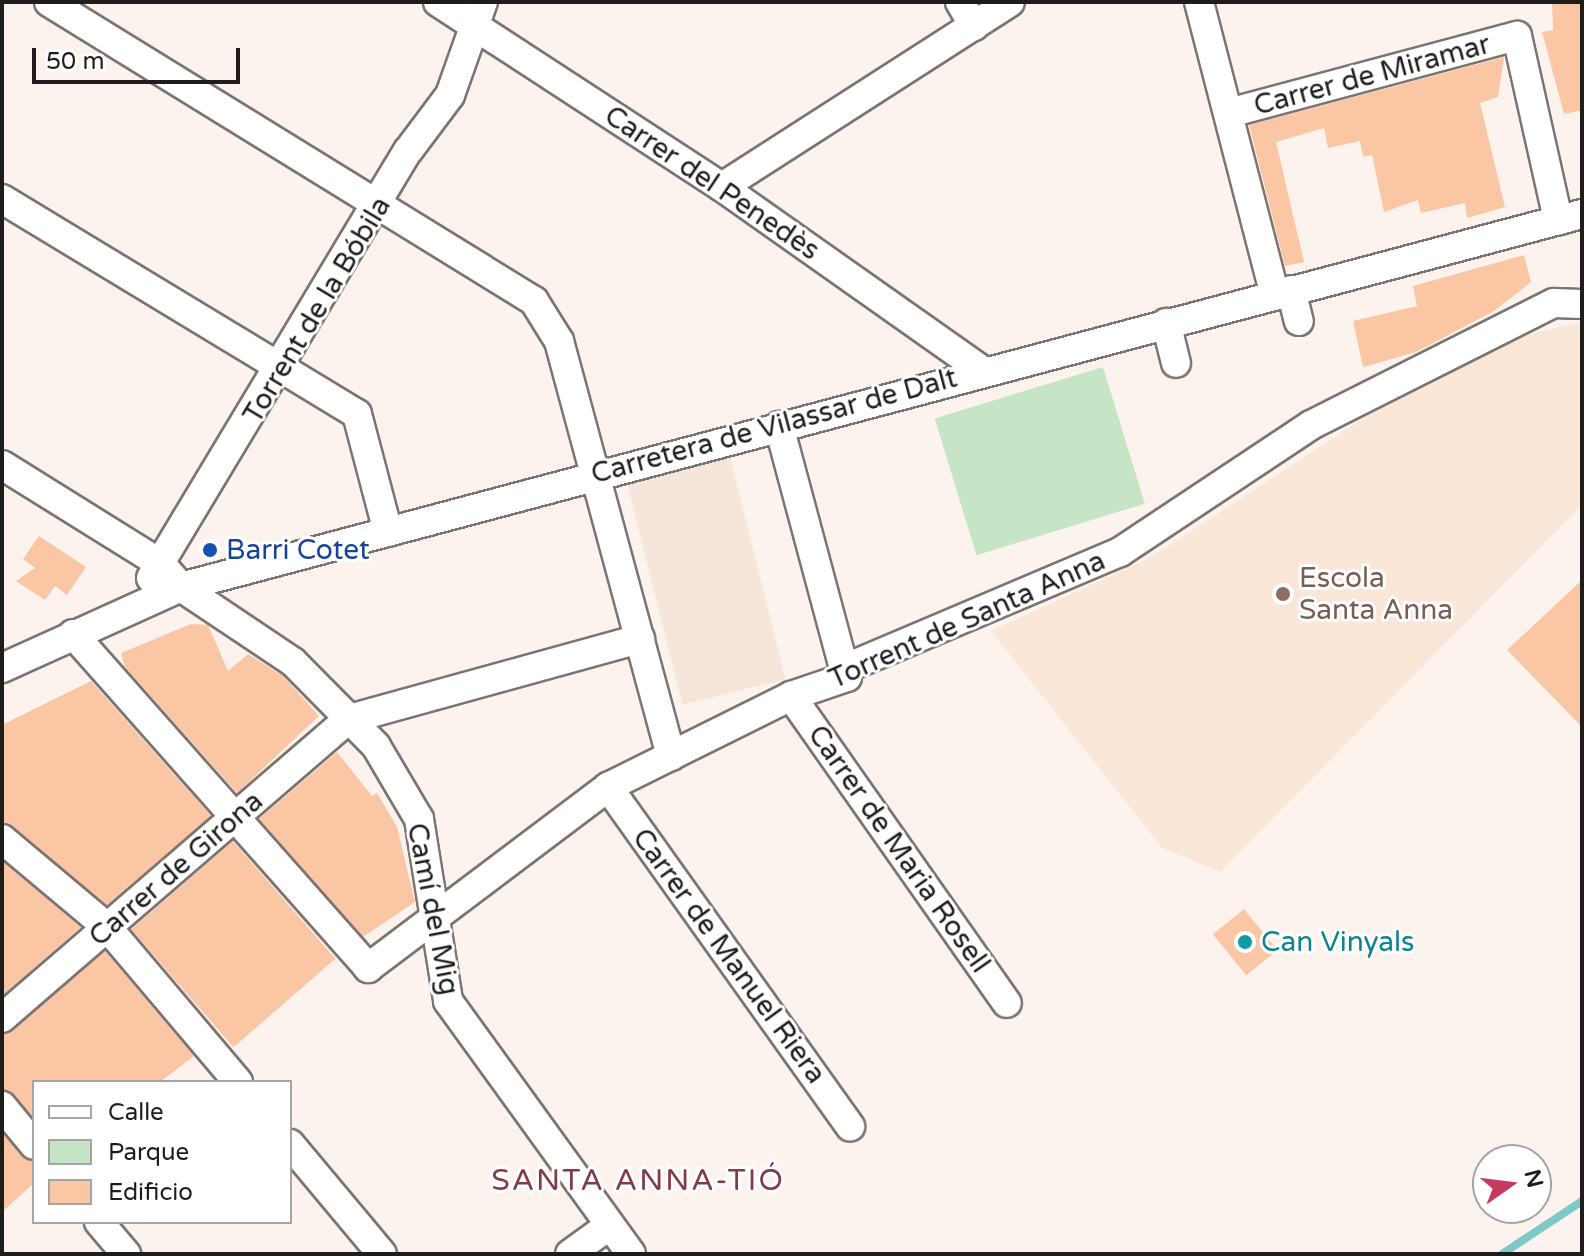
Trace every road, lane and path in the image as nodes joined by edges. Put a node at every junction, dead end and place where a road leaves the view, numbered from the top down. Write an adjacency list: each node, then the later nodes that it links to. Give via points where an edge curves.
1 (49, 2): 10 (street)
2 (438, 2): 5 (street, Carrer del Penedès)
3 (1010, 2): 6 (street)
4 (1199, 2): 7 (street)
5 (481, 14): 8 (street, Carrer del Penedès); 10 (street, Torrent de la Bóbila, via 450,95)
6 (967, 14): 8 (street)
7 (1229, 113): 11 (street, Carrer de Miramar, via 1517,36); 12 (street)
8 (722, 187): 18 (street, Carrer del Penedès)
9 (2, 199): 17 (street)
10 (383, 202): 17 (street, Torrent de la Bóbila); 21 (street, via 534,301 559,341)
11 (1574, 222): 12 (street, Carretera de Vilassar de Dalt)
12 (1283, 292): 14 (street); 15 (street, Carretera de Vilassar de Dalt)
13 (1582, 304): 29 (street, Torrent de Santa Anna, via 1554,303 1311,425 1120,552)
14 (1299, 321)
15 (1166, 323): 16 (street); 18 (street, Carretera de Vilassar de Dalt)
16 (1176, 363)
17 (284, 367): 22 (street, via 357,414); 23 (street, Torrent de la Bóbila)
18 (981, 370): 19 (street, Carretera de Vilassar de Dalt)
19 (779, 426): 21 (street, Carretera de Vilassar de Dalt); 29 (street)
20 (2, 465): 23 (street, Camí del Mig)
21 (595, 474): 22 (street, Carretera de Vilassar de Dalt); 27 (street)
22 (388, 532): 24 (street, Carretera de Vilassar de Dalt)
23 (161, 564): 24 (street, Camí del Mig); 25 (street, Torrent de la Bóbila)
24 (181, 587): 25 (street, Carretera de Vilassar de Dalt); 31 (street, Camí del Mig, via 293,662)
25 (129, 607): 26 (street, Carretera de Vilassar de Dalt)
26 (73, 634): 28 (street, Carretera de Vilassar de Dalt); 34 (street)
27 (640, 639): 31 (street); 32 (street)
28 (2, 668)
29 (844, 669): 30 (street, Torrent de Santa Anna, via 847,677)
30 (791, 696): 32 (street, Torrent de Santa Anna); 38 (street, Carrer de Maria Rosell)
31 (349, 719): 34 (street, Carrer de Girona); 36 (street, Camí del Mig, via 376,746 419,819)
32 (671, 756): 33 (street, Torrent de Santa Anna)
33 (608, 787): 36 (street, Torrent de Santa Anna); 42 (street, Carrer de Manuel Riera)
34 (235, 818): 36 (street, Torrent de Santa Anna, via 368,968); 37 (street, Carrer de Girona)
35 (2, 839): 37 (street)
36 (436, 921): 46 (street, Camí del Mig, via 448,1001)
37 (107, 927): 39 (street, Carrer de Girona); 40 (street)
38 (1007, 1003)
39 (2, 1018)
40 (232, 1075)
41 (2, 1106): 43 (street)
42 (850, 1126)
43 (32, 1143)
44 (292, 1146): 48 (street)
45 (101, 1224): 47 (street)
46 (610, 1225): 49 (street); 50 (street, Camí del Mig)
47 (126, 1254)
48 (382, 1254)
49 (570, 1254)
50 (631, 1254)

